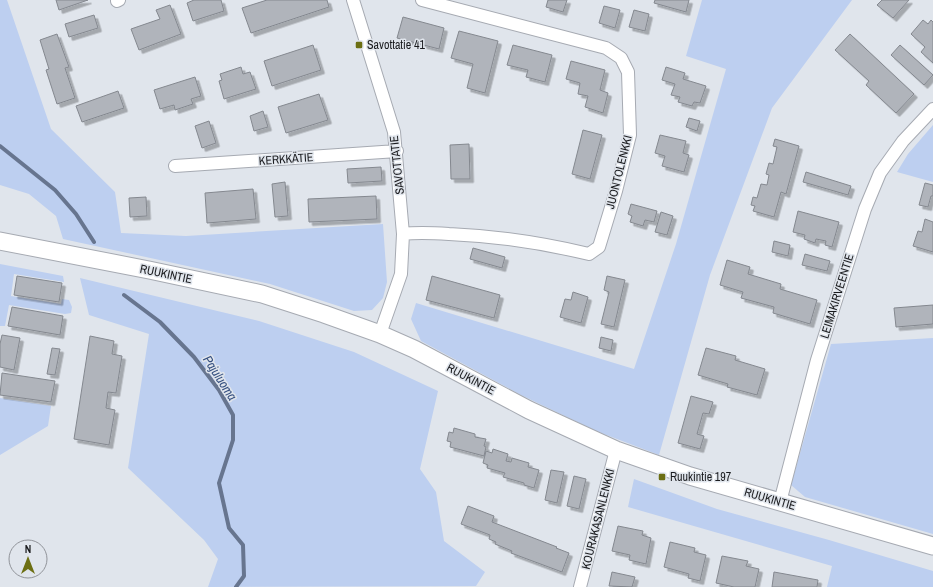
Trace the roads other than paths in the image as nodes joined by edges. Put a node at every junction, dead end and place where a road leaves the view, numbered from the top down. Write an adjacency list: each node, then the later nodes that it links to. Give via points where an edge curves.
1 (353, 0): 4 (street, SAVOTTATIE, via 394,132)
2 (422, 0): 6 (street, JUONTOLENKKI, via 598,46 621,58 628,72 630,135 599,247 590,254 513,239 463,234)
3 (933, 109): 10 (street, LEIMAKIRVEENTIE, via 903,141 880,173 865,209 817,360)
4 (397, 151): 5 (street, KERKKÄTIE); 6 (street, SAVOTTATIE)
5 (175, 166)
6 (403, 234): 8 (street, SAVOTTATIE, via 401,274)
7 (0, 241): 8 (street, RUUKINTIE, via 262,294)
8 (380, 334): 9 (street, RUUKINTIE, via 414,349 529,410)
9 (616, 450): 10 (street, RUUKINTIE, via 690,476); 12 (street, KOURAKASANLENKKI)
10 (780, 502): 11 (street, RUUKINTIE)
11 (933, 546)
12 (580, 587)

